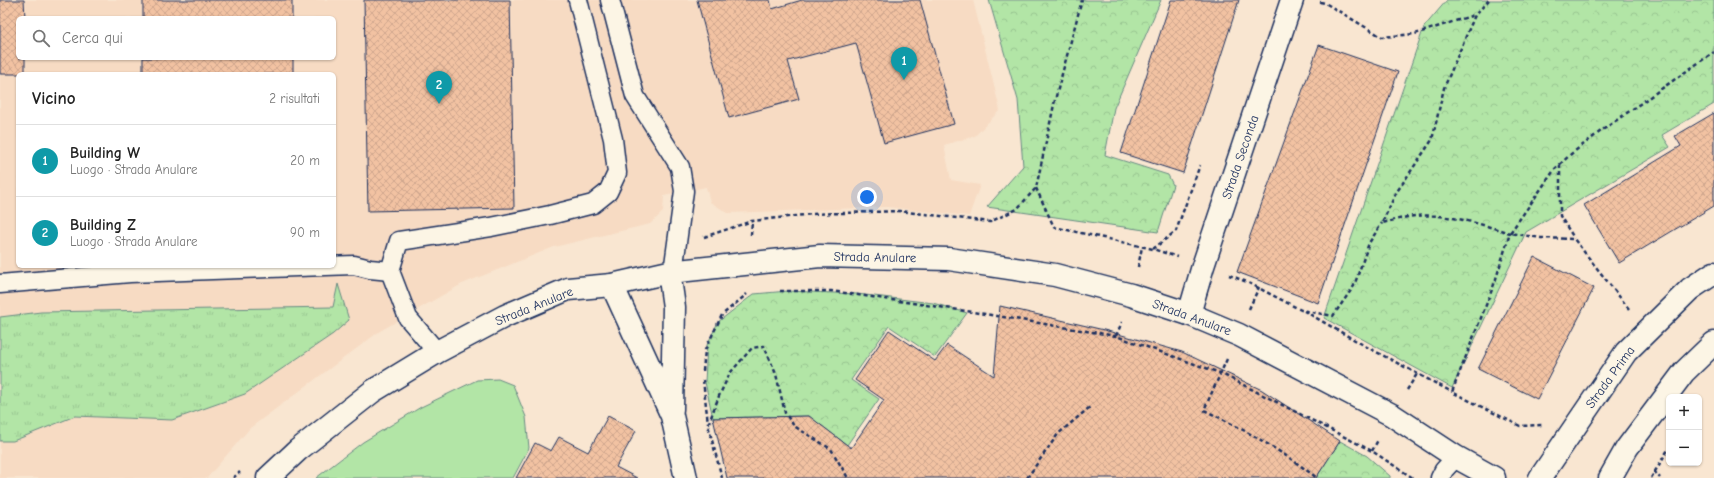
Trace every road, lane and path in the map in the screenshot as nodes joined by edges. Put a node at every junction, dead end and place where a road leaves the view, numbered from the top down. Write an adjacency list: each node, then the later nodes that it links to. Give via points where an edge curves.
1 (578, 0): 17 (lane, via 613,139 617,172 608,192 593,204 550,215 399,241)
2 (610, 0): 18 (lane, via 635,96 680,167 684,191)
3 (1292, 0): 24 (street, Strada Seconda)
4 (1489, 0): 6 (path)
5 (1318, 1): 6 (path, via 1382,37 1415,34)
6 (1474, 15): 11 (path, via 1444,88 1432,140 1396,193 1382,224 1415,216 1444,217)
7 (1714, 52): 9 (path, via 1601,131)
8 (1200, 165): 13 (path, via 1176,231)
9 (1560, 165): 11 (path); 12 (path, via 1560,216)
10 (752, 221): 14 (path, via 749,254)
11 (1510, 233): 12 (path, via 1541,238); 29 (path, via 1495,282)
12 (1574, 239): 25 (path, via 1630,308)
13 (1153, 249)
14 (752, 262): 18 (street, Strada Anulare); 24 (street, Strada Anulare, via 820,256 949,259 1055,275 1131,295); 32 (path, via 750,291 722,315 705,350 703,378)
15 (336, 266): 17 (lane, via 354,265)
16 (270, 268): 20 (lane, via 130,273)
17 (390, 271): 27 (lane, via 408,318)
18 (671, 272): 21 (street, Strada Anulare); 31 (street, via 674,307)
19 (1714, 273): 33 (street, Strada Prima, via 1690,289 1626,352)
20 (0, 284)
21 (612, 285): 27 (street, Strada Anulare, via 568,289 505,316); 31 (street)
22 (776, 291): 28 (path, via 831,291 1116,336)
23 (1301, 310): 29 (path)
24 (1189, 314): 35 (street, Strada Anulare, via 1239,335 1392,415)
25 (1626, 315)
26 (1714, 343): 47 (street, via 1684,372 1627,448)
27 (437, 352): 37 (street, Strada Anulare, via 373,391 298,450)
28 (1220, 372): 42 (path, via 1204,410 1288,456); 43 (path, via 1372,452)
29 (1452, 392): 33 (path, via 1520,426 1550,425)
30 (1090, 406): 41 (path, via 1058,434)
31 (672, 416): 38 (street)
32 (708, 425): 39 (path); 40 (path, via 730,372 752,348 764,346 776,374 785,413 794,426 831,449)
33 (1564, 440): 46 (street, Strada Prima)
34 (1666, 453): 36 (path)
35 (1456, 458): 44 (lane); 45 (street, Strada Anulare)
36 (1654, 471): 48 (path); 49 (path)
37 (268, 478)
38 (686, 478)
39 (722, 478)
40 (848, 478)
41 (1027, 478)
42 (1317, 478)
43 (1414, 478)
44 (1440, 478)
45 (1494, 478)
46 (1540, 478)
47 (1610, 478)
48 (1651, 478)
49 (1660, 478)

